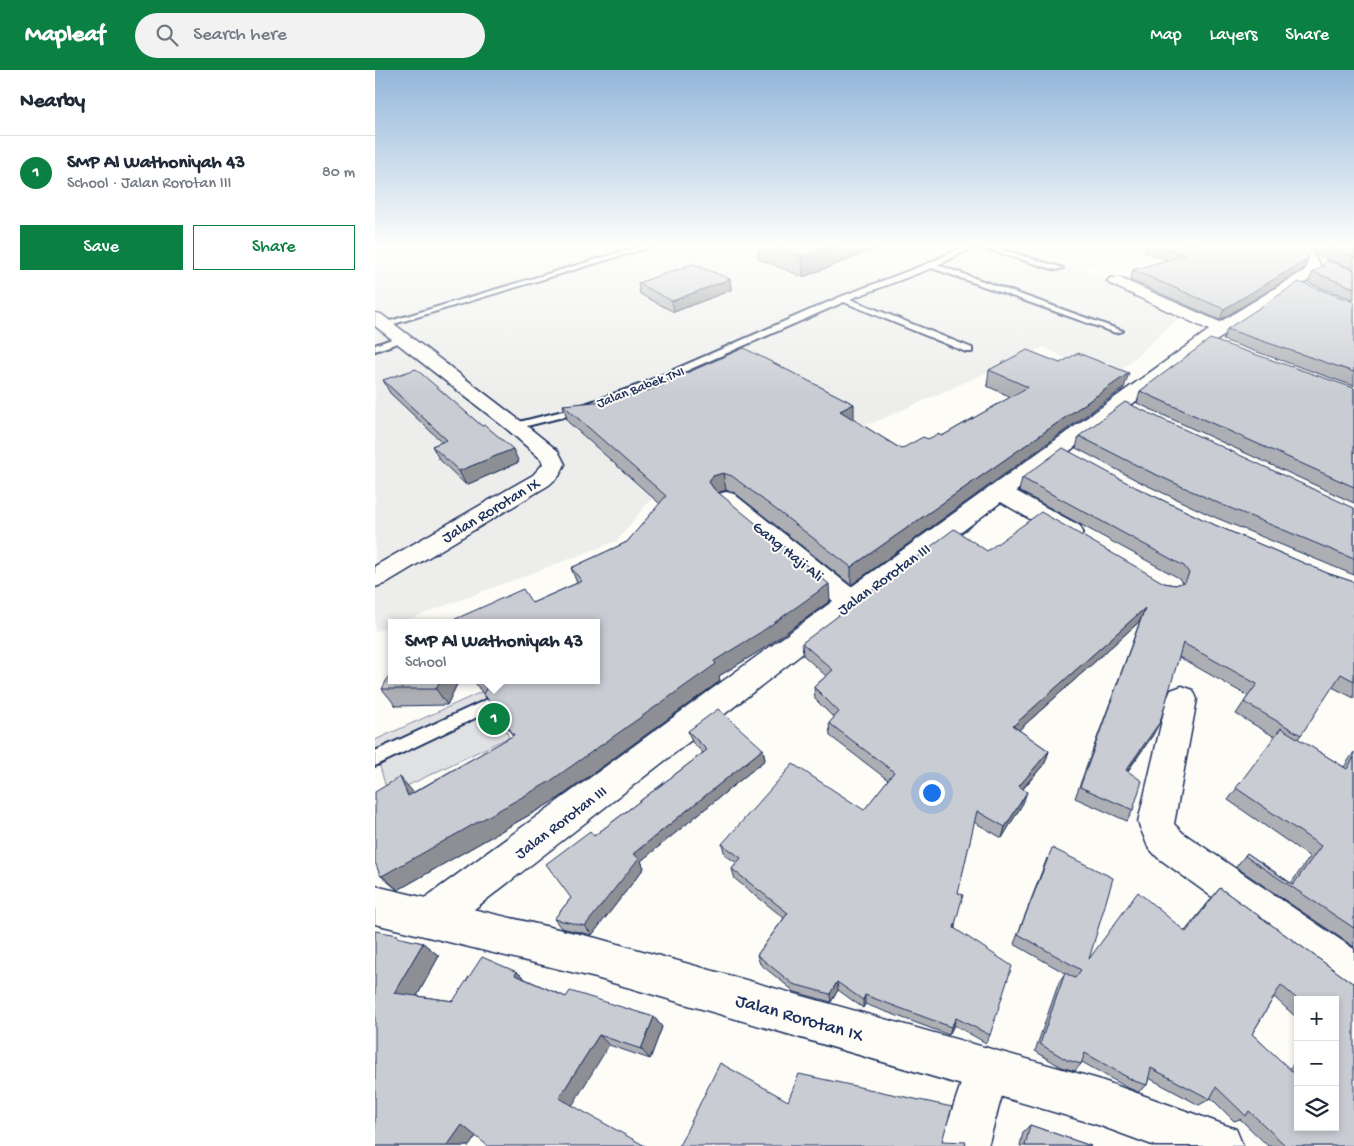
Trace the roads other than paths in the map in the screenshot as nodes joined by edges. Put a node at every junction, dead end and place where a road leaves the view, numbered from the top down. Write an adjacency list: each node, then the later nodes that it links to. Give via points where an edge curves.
1 (476, 294): 7 (lane)
2 (856, 294): 6 (lane, Jalan Babek TNI)
3 (1015, 294): 8 (lane)
4 (1138, 294): 10 (street)
5 (1290, 294): 10 (street, Jalan Rorotan III)
6 (843, 299): 12 (lane); 13 (lane, Jalan Babek TNI)
7 (380, 321): 9 (street)
8 (1119, 331)
9 (403, 338): 11 (lane); 15 (street)
10 (1217, 340): 16 (street, Jalan Rorotan III, via 1128,408)
11 (375, 348)
12 (969, 350)
13 (642, 387): 14 (lane); 15 (lane, Jalan Babek TNI, via 575,411)
14 (657, 394)
15 (515, 426): 21 (street, Jalan Rorotan IX, via 550,456 554,464 551,471)
16 (1059, 449): 17 (street); 18 (street, Jalan Rorotan III)
17 (1083, 463)
18 (1001, 492): 20 (street); 22 (street, Jalan Rorotan III)
19 (726, 499): 22 (street, Gang Haji Ali)
20 (1093, 544)
21 (375, 578)
22 (851, 601): 27 (street, Jalan Rorotan III)
23 (1182, 700): 28 (street, via 1157,822 1161,835)
24 (488, 705): 25 (lane)
25 (375, 759)
26 (375, 905): 27 (street, Jalan Rorotan IX)
27 (432, 917): 29 (street, Jalan Rorotan IX, via 596,958)
28 (1354, 974)
29 (987, 1070): 30 (street); 31 (street, Jalan Rorotan IX, via 1098,1102)
30 (964, 1146)
31 (1219, 1146)

